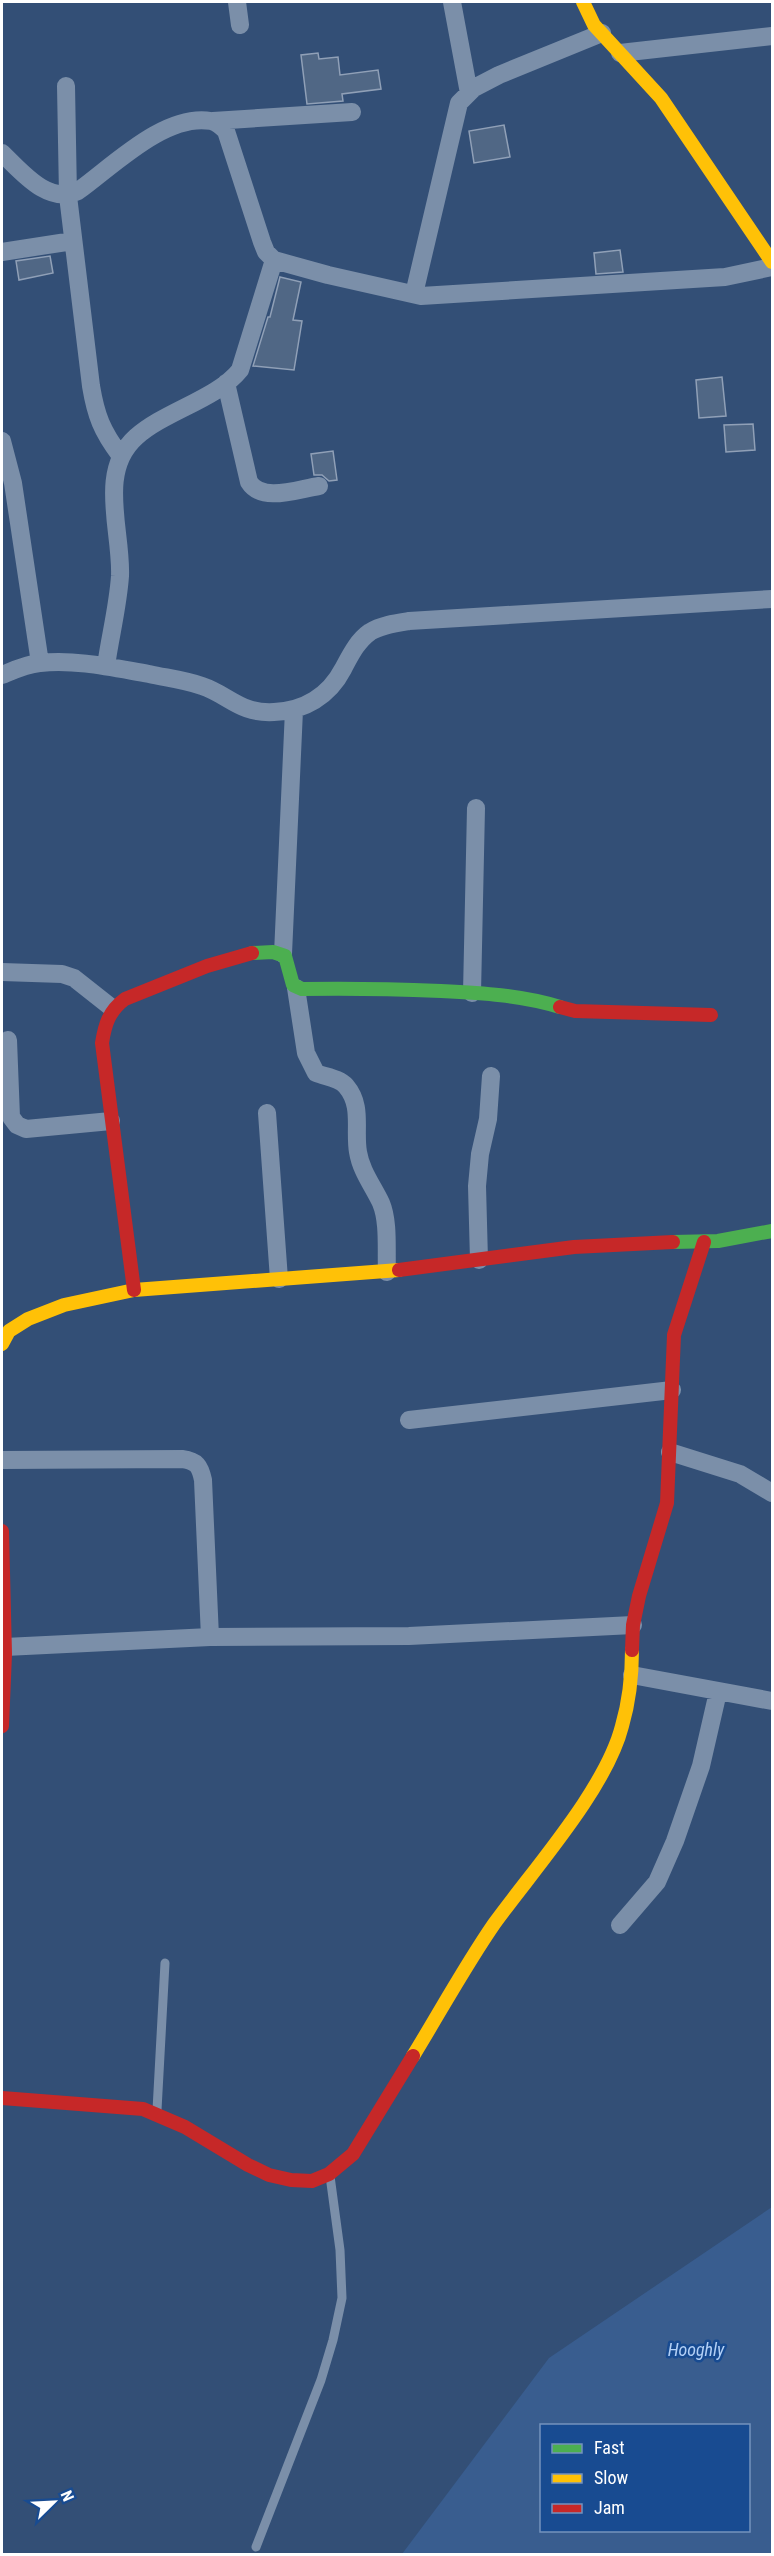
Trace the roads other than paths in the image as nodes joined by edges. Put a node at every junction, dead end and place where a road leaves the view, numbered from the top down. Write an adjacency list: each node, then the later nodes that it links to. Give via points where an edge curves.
1 (237, 2): 4 (street)
2 (452, 2): 9 (street)
3 (583, 2): 5 (street)
4 (240, 25)
5 (602, 33): 7 (street); 9 (street, via 499,75)
6 (772, 36): 7 (street)
7 (620, 53): 17 (street, via 661,98)
8 (66, 86): 13 (street)
9 (469, 93): 19 (street, via 459,104)
10 (352, 112): 11 (street)
11 (213, 121): 13 (street, via 164,128); 16 (street, via 226,131 262,242)
12 (2, 153): 13 (street, via 36,185)
13 (68, 196): 14 (street)
14 (74, 242): 15 (street); 22 (street, via 95,412 104,434)
15 (2, 252)
16 (274, 260): 19 (street); 20 (street, via 242,365)
17 (772, 262)
18 (772, 267): 19 (street, via 724,277)
19 (414, 294)
20 (226, 383): 22 (street, via 150,426); 23 (street, via 253,488 264,494)
21 (2, 441): 25 (street, via 13,483)
22 (120, 455): 26 (street, via 114,515 120,579)
23 (319, 486)
24 (772, 599): 28 (street, via 386,625 369,633 355,647 327,692)
25 (40, 663): 26 (street); 27 (street)
26 (106, 666): 28 (street, via 205,687 250,710)
27 (2, 675)
28 (294, 710): 30 (street)
29 (476, 808): 33 (street)
30 (283, 954): 32 (street); 34 (street, via 261,952 220,961 125,999)
31 (2, 972): 34 (street, via 62,974 74,978)
32 (296, 988): 33 (street); 43 (street, via 306,1053 316,1073 345,1085 357,1108 360,1164 385,1218)
33 (472, 993): 35 (street, via 530,998 575,1011)
34 (112, 1008): 39 (street, via 104,1024 102,1043)
35 (711, 1015)
36 (8, 1040): 39 (street, via 11,1117 17,1125 26,1129)
37 (491, 1076): 42 (street, via 477,1186)
38 (267, 1113): 44 (street)
39 (111, 1121): 45 (street)
40 (772, 1231): 41 (street)
41 (704, 1242): 42 (street, via 614,1244); 47 (street, via 674,1335)
42 (479, 1260): 43 (street)
43 (387, 1272): 44 (street)
44 (279, 1279): 45 (street)
45 (135, 1290): 46 (street, via 64,1305 28,1319 9,1331)
46 (2, 1344)
47 (672, 1390): 48 (street); 49 (street)
48 (409, 1420)
49 (670, 1452): 51 (street, via 740,1474); 53 (street, via 667,1503)
50 (2, 1460): 54 (street, via 182,1459 196,1463 203,1480)
51 (772, 1492)
52 (2, 1531): 55 (street)
53 (633, 1625): 54 (street, via 409,1636); 56 (street)
54 (210, 1637): 55 (street)
55 (4, 1651): 59 (street)
56 (632, 1675): 57 (street); 64 (street, via 622,1728 606,1766 493,1926 353,2154)
57 (718, 1692): 58 (street); 60 (street, via 701,1766 675,1841 657,1882)
58 (772, 1701)
59 (2, 1726)
60 (620, 1925)
61 (165, 1963): 63 (lane)
62 (2, 2098): 63 (street, via 119,2106)
63 (157, 2113): 64 (street, via 267,2175 314,2181)
64 (330, 2174): 65 (lane, via 340,2250 340,2309 321,2380)
65 (256, 2547)

